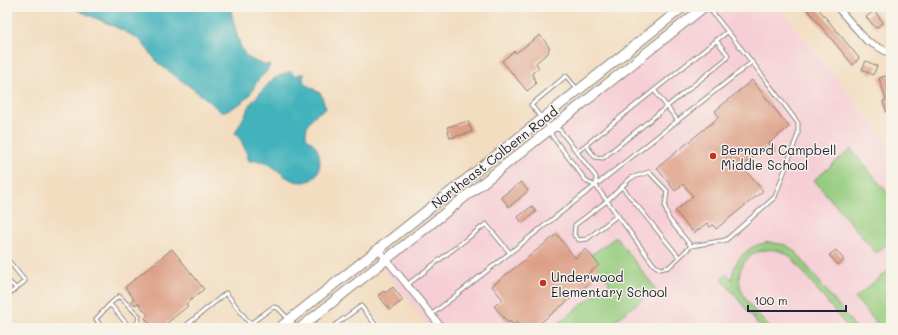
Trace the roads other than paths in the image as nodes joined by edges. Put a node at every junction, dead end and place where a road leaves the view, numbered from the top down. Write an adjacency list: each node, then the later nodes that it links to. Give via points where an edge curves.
1 (683, 7): 9 (main road, Northeast Colbern Road)
2 (704, 7): 14 (main road, Northeast Colbern Road)
3 (708, 7): 5 (lane)
4 (837, 7): 7 (street, via 867,40)
5 (727, 32): 6 (lane); 8 (lane)
6 (716, 40): 10 (lane); 11 (lane, via 728,55 726,59)
7 (891, 54)
8 (752, 62): 13 (lane); 21 (lane, via 798,123 798,134 775,197 726,240)
9 (578, 90): 12 (main road, Northeast Colbern Road); 12 (lane, via 566,76 531,105)
10 (654, 90): 11 (lane); 15 (lane)
11 (667, 107): 13 (lane); 15 (lane, via 603,158 596,157)
12 (542, 119): 14 (lane); 22 (main road, Northeast Colbern Road)
13 (678, 121): 17 (lane)
14 (550, 129): 16 (lane, via 560,130); 17 (lane, via 552,136 587,182); 26 (main road, Northeast Colbern Road)
15 (586, 144): 16 (lane)
16 (577, 152): 17 (lane, via 596,177)
17 (596, 186): 19 (lane); 23 (lane)
18 (622, 187): 19 (lane); 21 (lane, via 631,178 649,172 659,180 667,191 665,207 669,219); 24 (lane)
19 (607, 201): 20 (lane); 20 (lane, via 575,225 573,232 576,238 583,241 588,239)
20 (618, 215): 24 (lane, via 654,265 660,269 669,267)
21 (691, 246): 24 (lane)
22 (378, 249): 26 (street); 33 (main road, Northeast Colbern Road)
23 (510, 253): 28 (lane, via 486,224); 32 (lane)
24 (679, 257)
25 (7, 259): 29 (lane, via 25,281)
26 (386, 259): 28 (street); 39 (main road, Northeast Colbern Road)
27 (7, 278): 29 (lane)
28 (408, 285): 32 (street)
29 (16, 288): 30 (lane)
30 (7, 296)
31 (110, 304): 31 (lane, via 119,296 139,316 138,322 130,328); 35 (lane, via 96,319)
32 (431, 315): 42 (street)
33 (290, 319): 34 (lane, via 278,308 273,307); 38 (main road, Northeast Colbern Road); 39 (lane)
34 (250, 324): 36 (lane, via 226,293); 37 (lane)
35 (102, 328)
36 (182, 328)
37 (244, 328)
38 (279, 328)
39 (299, 328)
40 (331, 328): 41 (lane, via 360,306)
41 (378, 328)
42 (442, 328)

